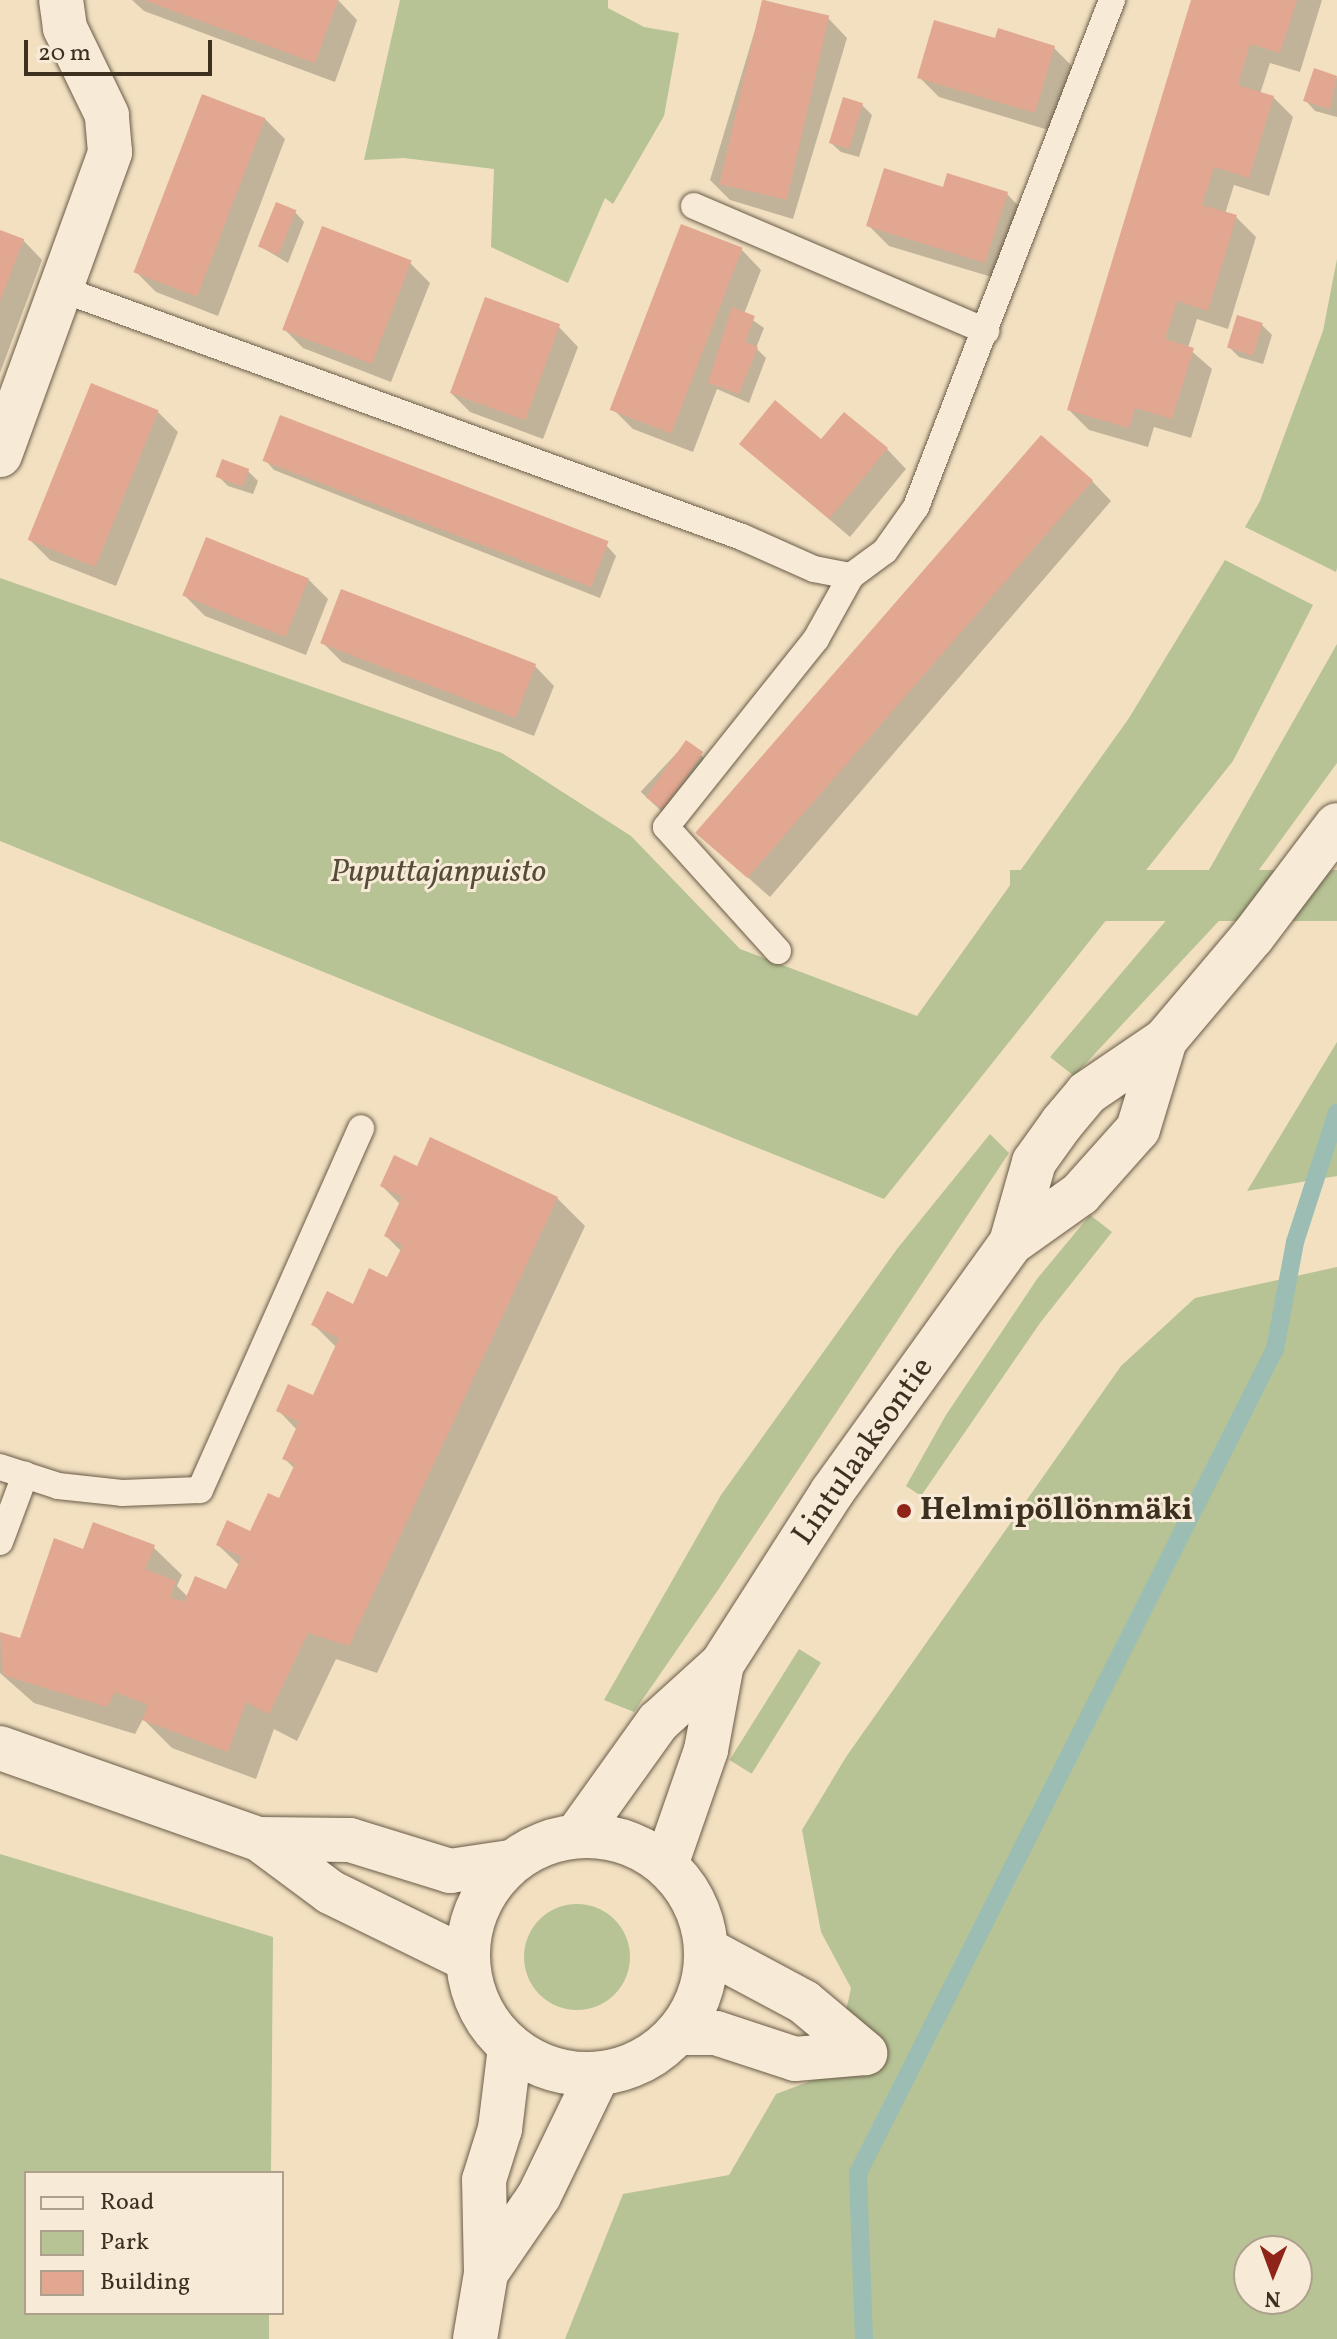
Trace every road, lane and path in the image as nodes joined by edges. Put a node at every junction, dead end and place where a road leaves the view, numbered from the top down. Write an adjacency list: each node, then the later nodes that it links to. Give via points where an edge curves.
1 (61, 0): 4 (street, via 65,28 107,115 110,152)
2 (1112, 0): 5 (lane)
3 (694, 206): 5 (lane)
4 (61, 289): 6 (street); 7 (lane, via 742,537 814,569)
5 (986, 331): 7 (lane, via 916,507 885,551)
6 (0, 455)
7 (851, 576): 9 (lane, via 816,639 666,827)
8 (1337, 825): 10 (street, Lintulaaksontie)
9 (778, 951)
10 (1165, 1040): 12 (street, Lintulaaksontie, via 1138,1129 1080,1194); 12 (street, Lintulaaksontie, via 1087,1093 1062,1123 1034,1162)
11 (361, 1128): 13 (lane, via 200,1490 122,1493 58,1486)
12 (1011, 1243): 15 (street, Lintulaaksontie, via 832,1492)
13 (12, 1471): 14 (lane)
14 (0, 1542)
15 (722, 1664): 17 (street, Lintulaaksontie, via 658,1722); 20 (street, Lintulaaksontie, via 706,1750)
16 (0, 1748): 18 (street)
17 (577, 1835): 19 (street, via 542,1844); 20 (street, via 609,1837 639,1847)
18 (259, 1839): 19 (street, via 350,1840 450,1871); 22 (street, via 330,1892)
19 (510, 1862): 22 (street, via 486,1890 476,1912)
20 (666, 1865): 21 (street, via 687,1890 701,1919)
21 (707, 1950): 23 (street, via 698,1996); 23 (street, via 804,2002 865,2053 795,2059 716,2033)
22 (467, 1959): 24 (street, via 474,1995)
23 (677, 2033): 25 (street, via 656,2053)
24 (510, 2047): 25 (street, via 554,2069); 26 (street, via 500,2129 484,2180)
25 (598, 2074): 26 (street, via 539,2196)
26 (486, 2273): 27 (street)
27 (475, 2339)

